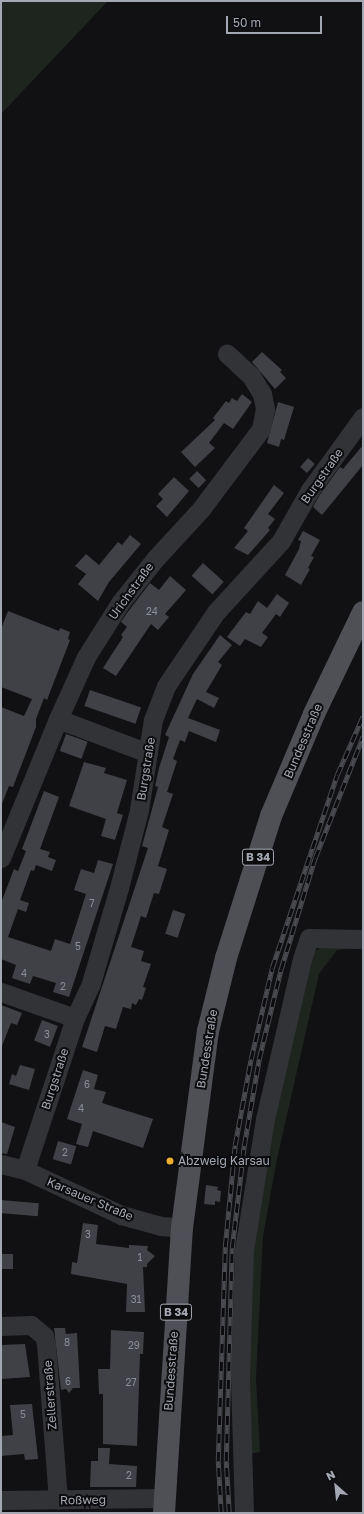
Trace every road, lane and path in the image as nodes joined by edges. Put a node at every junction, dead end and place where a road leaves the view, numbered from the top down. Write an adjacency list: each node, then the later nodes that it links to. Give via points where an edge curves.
1 (227, 354): 4 (street, Urichstraße, via 251,376 262,394 265,409 261,429 201,510 155,558 120,603 86,656)
2 (363, 417): 5 (street, Burgstraße, via 310,490 281,541 216,612 190,648 166,686 153,720)
3 (363, 612): 12 (main road, Bundesstraße / B 34, via 314,714 271,816 226,958 208,1031)
4 (58, 719): 5 (street); 6 (street, Urichstraße)
5 (148, 753): 9 (street, Burgstraße, via 139,810 119,888 91,983)
6 (1, 858)
7 (363, 939): 17 (street, via 309,938 302,958 265,1119 244,1250 240,1376)
8 (1, 992): 9 (street)
9 (75, 1018): 11 (street, Burgstraße)
10 (1, 1164): 11 (street, Karsauer Straße)
11 (25, 1170): 12 (street, Karsauer Straße, via 122,1215 161,1226)
12 (182, 1228): 16 (main road, Bundesstraße / B 34)
13 (1, 1326): 15 (street, Zellerstraße, via 31,1325 44,1336)
14 (1, 1500): 15 (street, Roßweg)
15 (58, 1500): 16 (street, Roßweg)
16 (164, 1506)
17 (244, 1513)

